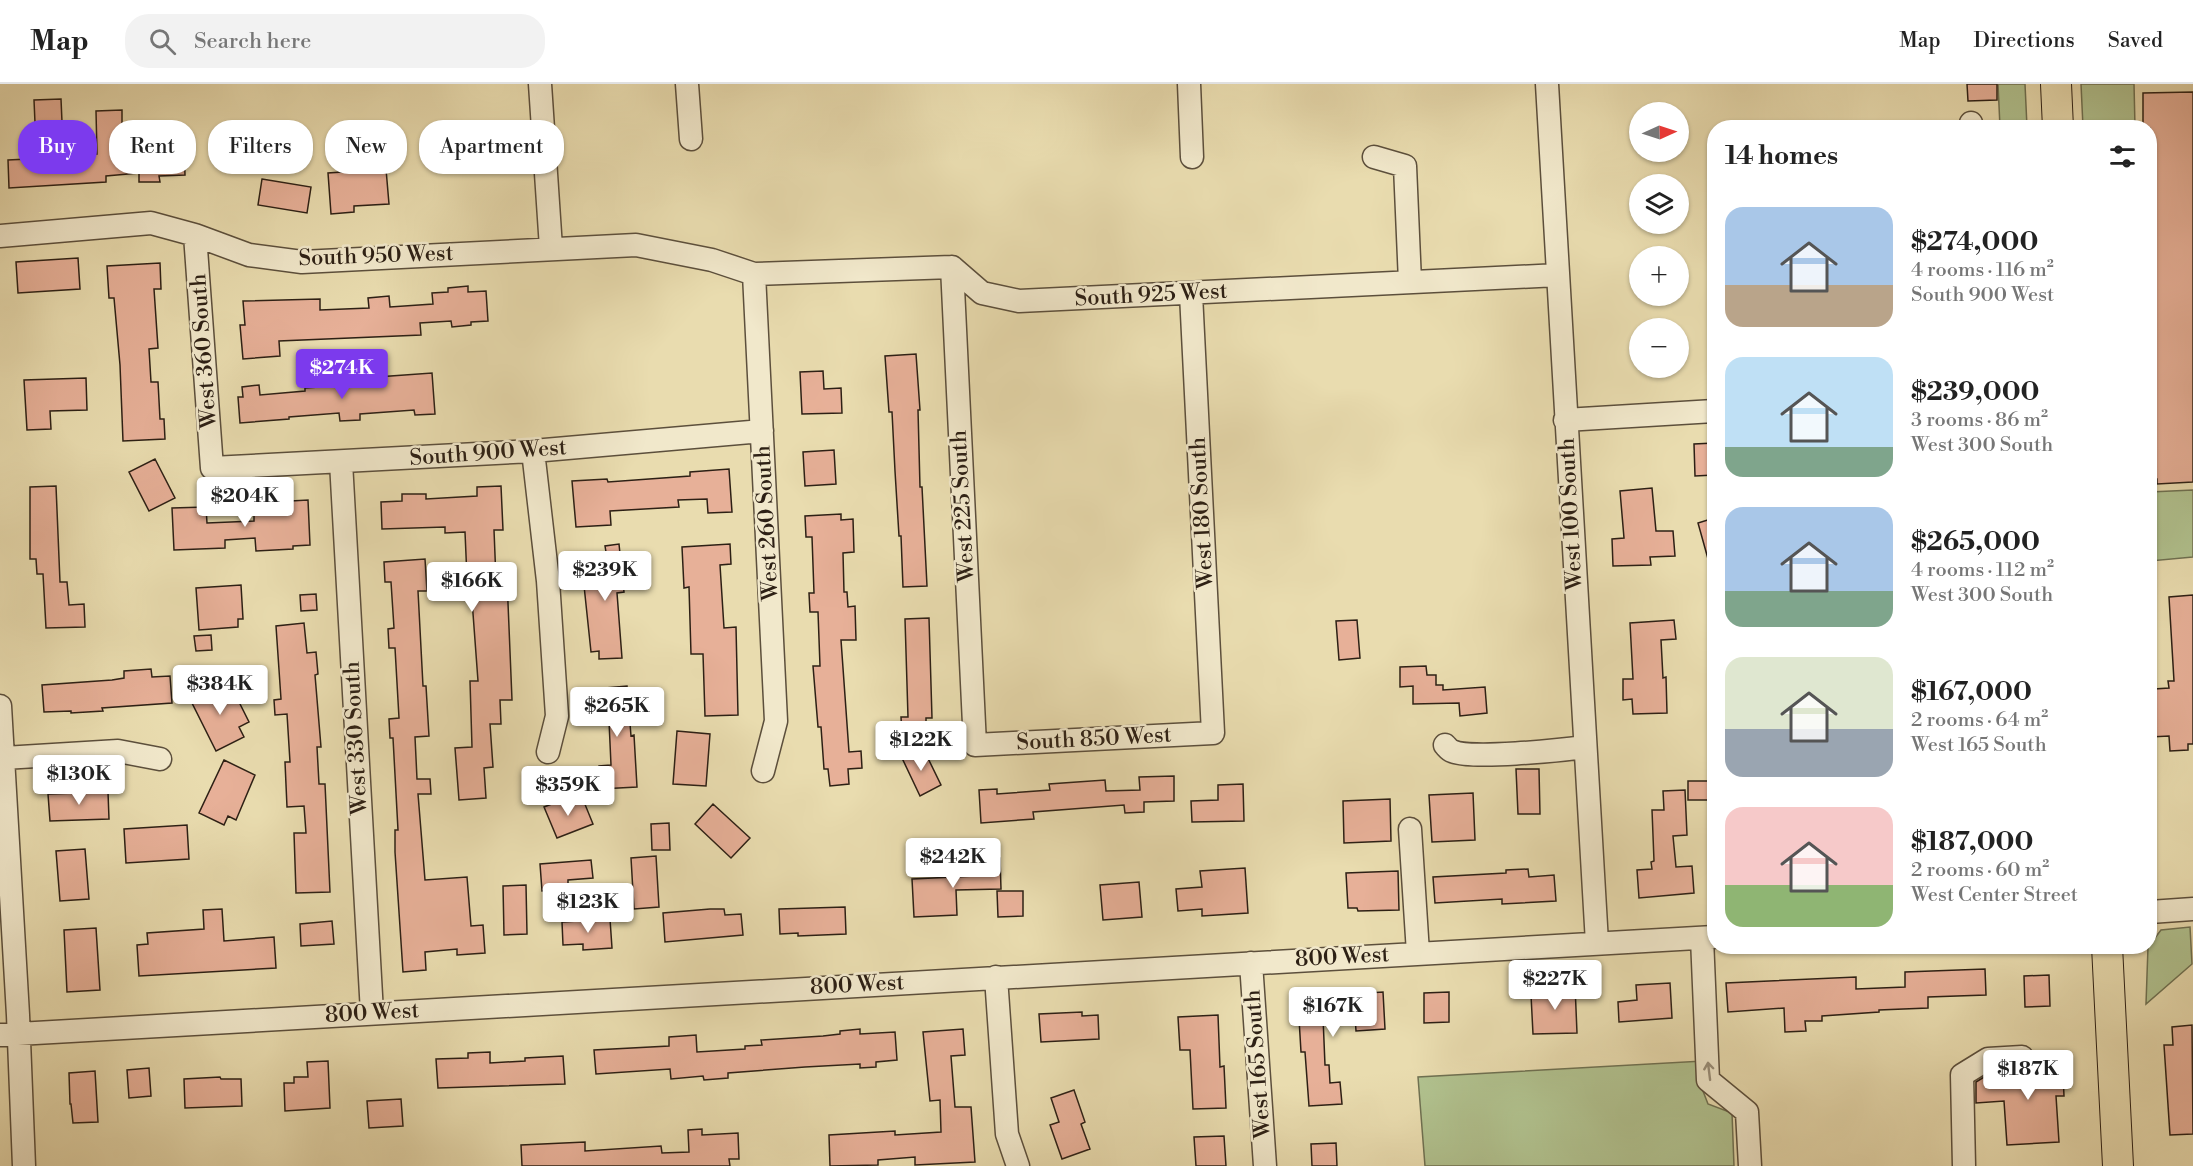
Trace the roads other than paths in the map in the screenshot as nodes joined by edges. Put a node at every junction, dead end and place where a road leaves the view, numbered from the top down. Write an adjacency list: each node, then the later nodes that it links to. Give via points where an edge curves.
1 (540, 84): 12 (street)
2 (687, 84): 7 (street)
3 (1189, 84): 8 (street)
4 (1546, 84): 15 (street, West 100 South)
5 (2056, 84): 6 (main road)
6 (2058, 120)
7 (691, 139)
8 (1192, 157)
9 (1374, 157): 16 (street, via 1405,166)
10 (195, 235): 11 (street, South 950 West, via 151,223); 12 (street, South 950 West, via 249,255 302,262); 23 (street, West 360 South)
11 (0, 236)
12 (550, 248): 14 (street, South 950 West, via 636,245 711,260)
13 (952, 267): 14 (street); 17 (street, South 925 West, via 982,293 1019,301); 26 (street, West 225 South)
14 (754, 274): 20 (street, West 260 South)
15 (1558, 275): 16 (street, South 925 West); 19 (street, West 100 South)
16 (1410, 282): 17 (street, South 925 West)
17 (1191, 294): 25 (street, West 180 South)
18 (1707, 411): 19 (street)
19 (1565, 420): 28 (street, West 100 South)
20 (762, 431): 21 (street, South 900 West); 32 (street, West 260 South, via 776,721)
21 (533, 450): 22 (street, South 900 West); 29 (street, via 548,581 557,716)
22 (341, 462): 23 (street, South 900 West); 43 (street, West 330 South)
23 (212, 468)
24 (0, 706): 30 (street)
25 (1213, 733): 26 (street, South 850 West)
26 (975, 745)
27 (1445, 745): 28 (street, via 1456,753 1483,754)
28 (1585, 747): 37 (street, West 100 South)
29 (548, 752)
30 (4, 758): 31 (street, via 118,751); 44 (street)
31 (160, 759)
32 (763, 771)
33 (1410, 829): 38 (street)
34 (2193, 909): 35 (street)
35 (2157, 912)
36 (1707, 937): 37 (street, 800 West)
37 (1597, 944): 38 (street, 800 West)
38 (1418, 953): 41 (street, 800 West)
39 (1708, 954): 49 (street, one-way to 39, via 1747,1112 1708,1080)
40 (2107, 954): 51 (main road)
41 (1251, 963): 42 (street, 800 West); 48 (street, West 165 South)
42 (996, 977): 43 (street, 800 West); 47 (street, via 1007,1134)
43 (372, 1013): 44 (street, 800 West)
44 (10, 1034): 46 (street)
45 (2022, 1057): 50 (street, via 1988,1059 1962,1075)
46 (24, 1166)
47 (1018, 1166)
48 (1265, 1166)
49 (1750, 1166)
50 (1965, 1166)
51 (2118, 1166)

